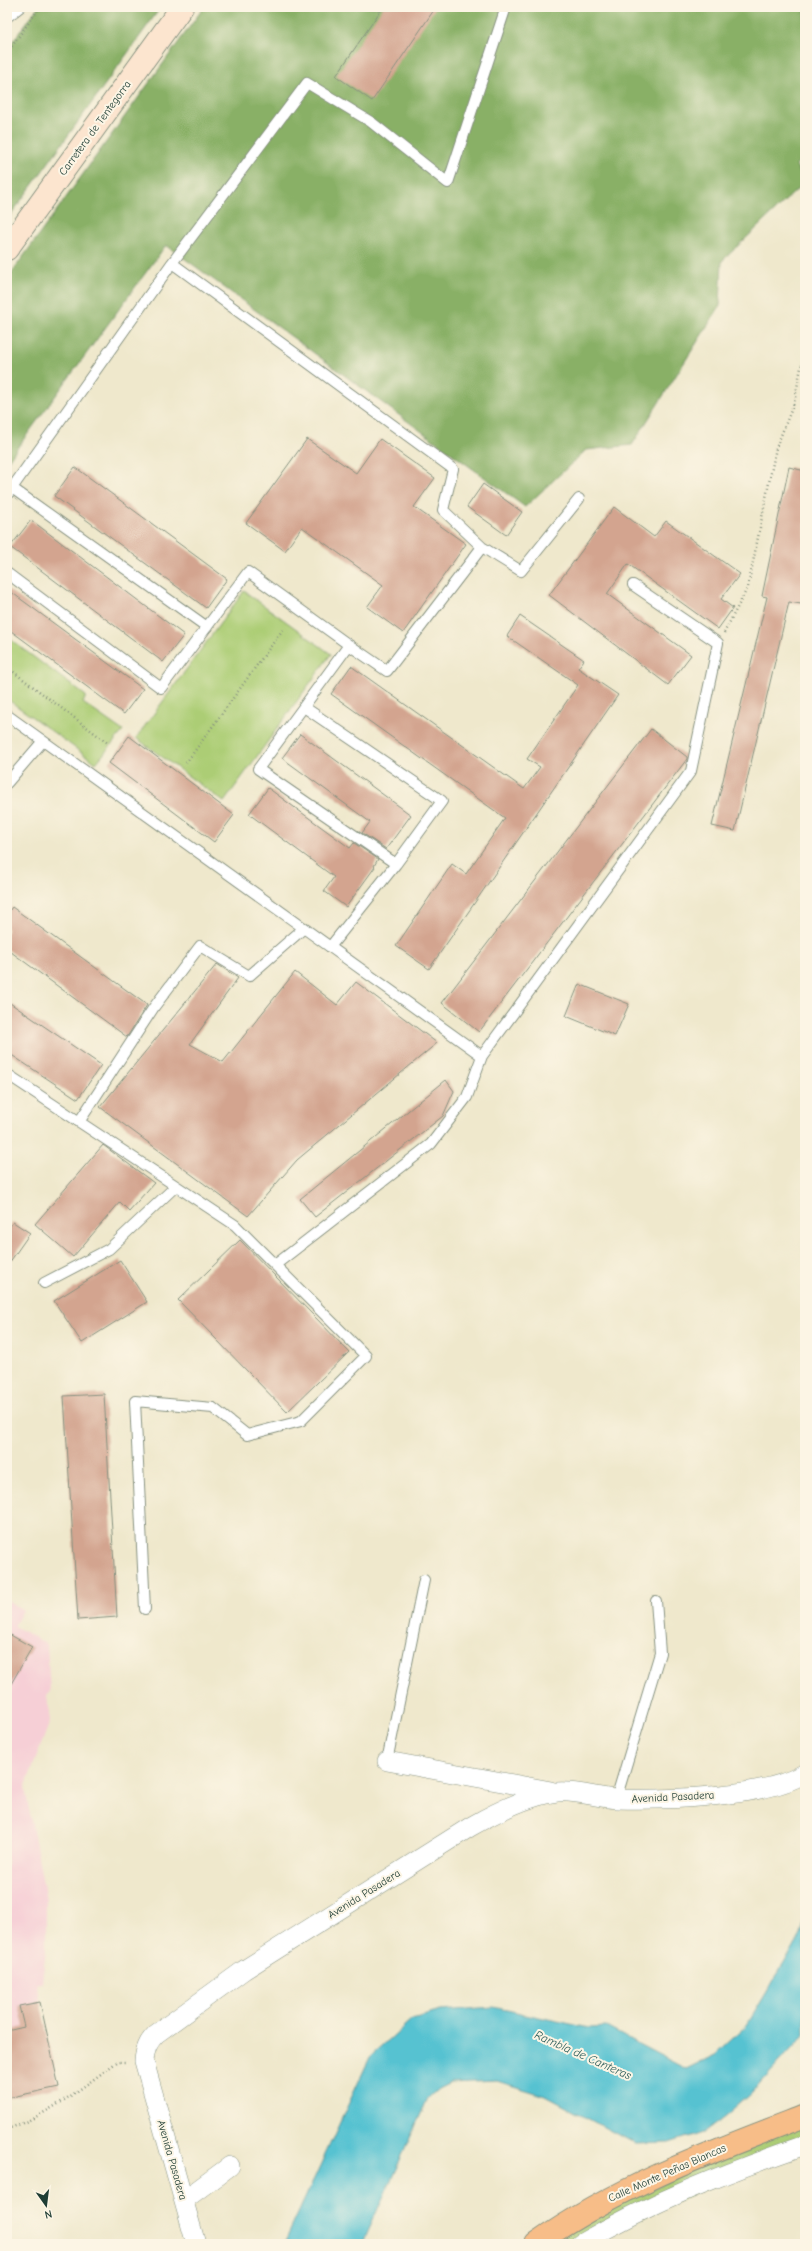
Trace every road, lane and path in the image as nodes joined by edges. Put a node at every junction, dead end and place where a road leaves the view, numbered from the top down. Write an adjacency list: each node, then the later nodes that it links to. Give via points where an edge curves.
1 (20, 7): 5 (lane)
2 (40, 7): 6 (path)
3 (182, 7): 7 (main road, Carretera de Tentegorra)
4 (506, 7): 8 (lane, via 448,183 371,122 307,83)
5 (7, 17)
6 (7, 53)
7 (7, 249)
8 (172, 263): 12 (lane); 14 (lane, via 453,469 443,510)
9 (805, 314): 10 (path)
10 (805, 322)
11 (805, 347): 19 (path, via 794,403 776,448 748,587)
12 (10, 491): 17 (lane)
13 (579, 498): 14 (lane, via 521,571)
14 (482, 547): 20 (lane, via 387,671)
15 (7, 573): 17 (lane, via 161,688)
16 (633, 585): 19 (lane)
17 (207, 627): 20 (lane, via 248,572)
18 (284, 628): 26 (path)
19 (718, 643): 31 (lane, via 691,771)
20 (349, 645): 22 (lane)
21 (7, 667): 25 (path)
22 (304, 708): 28 (lane, via 258,770); 28 (lane, via 442,801)
23 (7, 715): 24 (lane)
24 (43, 741): 27 (lane); 29 (lane)
25 (109, 744)
26 (186, 763)
27 (7, 783)
28 (396, 864): 30 (lane)
29 (304, 928): 30 (lane); 33 (lane, via 249,976 200,946 154,1007)
30 (330, 947): 31 (lane)
31 (482, 1056): 35 (lane, via 467,1097 431,1144)
32 (7, 1074): 33 (lane)
33 (79, 1122): 34 (lane)
34 (176, 1186): 35 (lane, via 235,1225); 36 (lane, via 109,1249)
35 (275, 1265): 39 (lane, via 366,1356 301,1421 247,1435 213,1408 136,1401)
36 (44, 1283)
37 (424, 1580): 40 (lane)
38 (656, 1601): 43 (lane, via 660,1653)
39 (145, 1609)
40 (386, 1761): 42 (street)
41 (805, 1773): 43 (street, Avenida Pasadera, via 789,1781 744,1792 680,1798)
42 (558, 1792): 43 (street, Avenida Pasadera); 44 (street, Avenida Pasadera, via 524,1801 490,1815 244,1970 156,2034 145,2050)
43 (616, 1799)
44 (144, 2061): 46 (path, via 117,2062 26,2123); 49 (street, Avenida Pasadera)
45 (805, 2116): 51 (main road, Calle Monte Peñas Blancas, via 700,2156 642,2182 590,2209)
46 (7, 2130)
47 (805, 2145): 52 (street, via 672,2196 634,2213)
48 (230, 2166): 49 (street)
49 (184, 2200): 50 (street, Avenida Pasadera)
50 (196, 2244)
51 (536, 2244)
52 (580, 2244)

